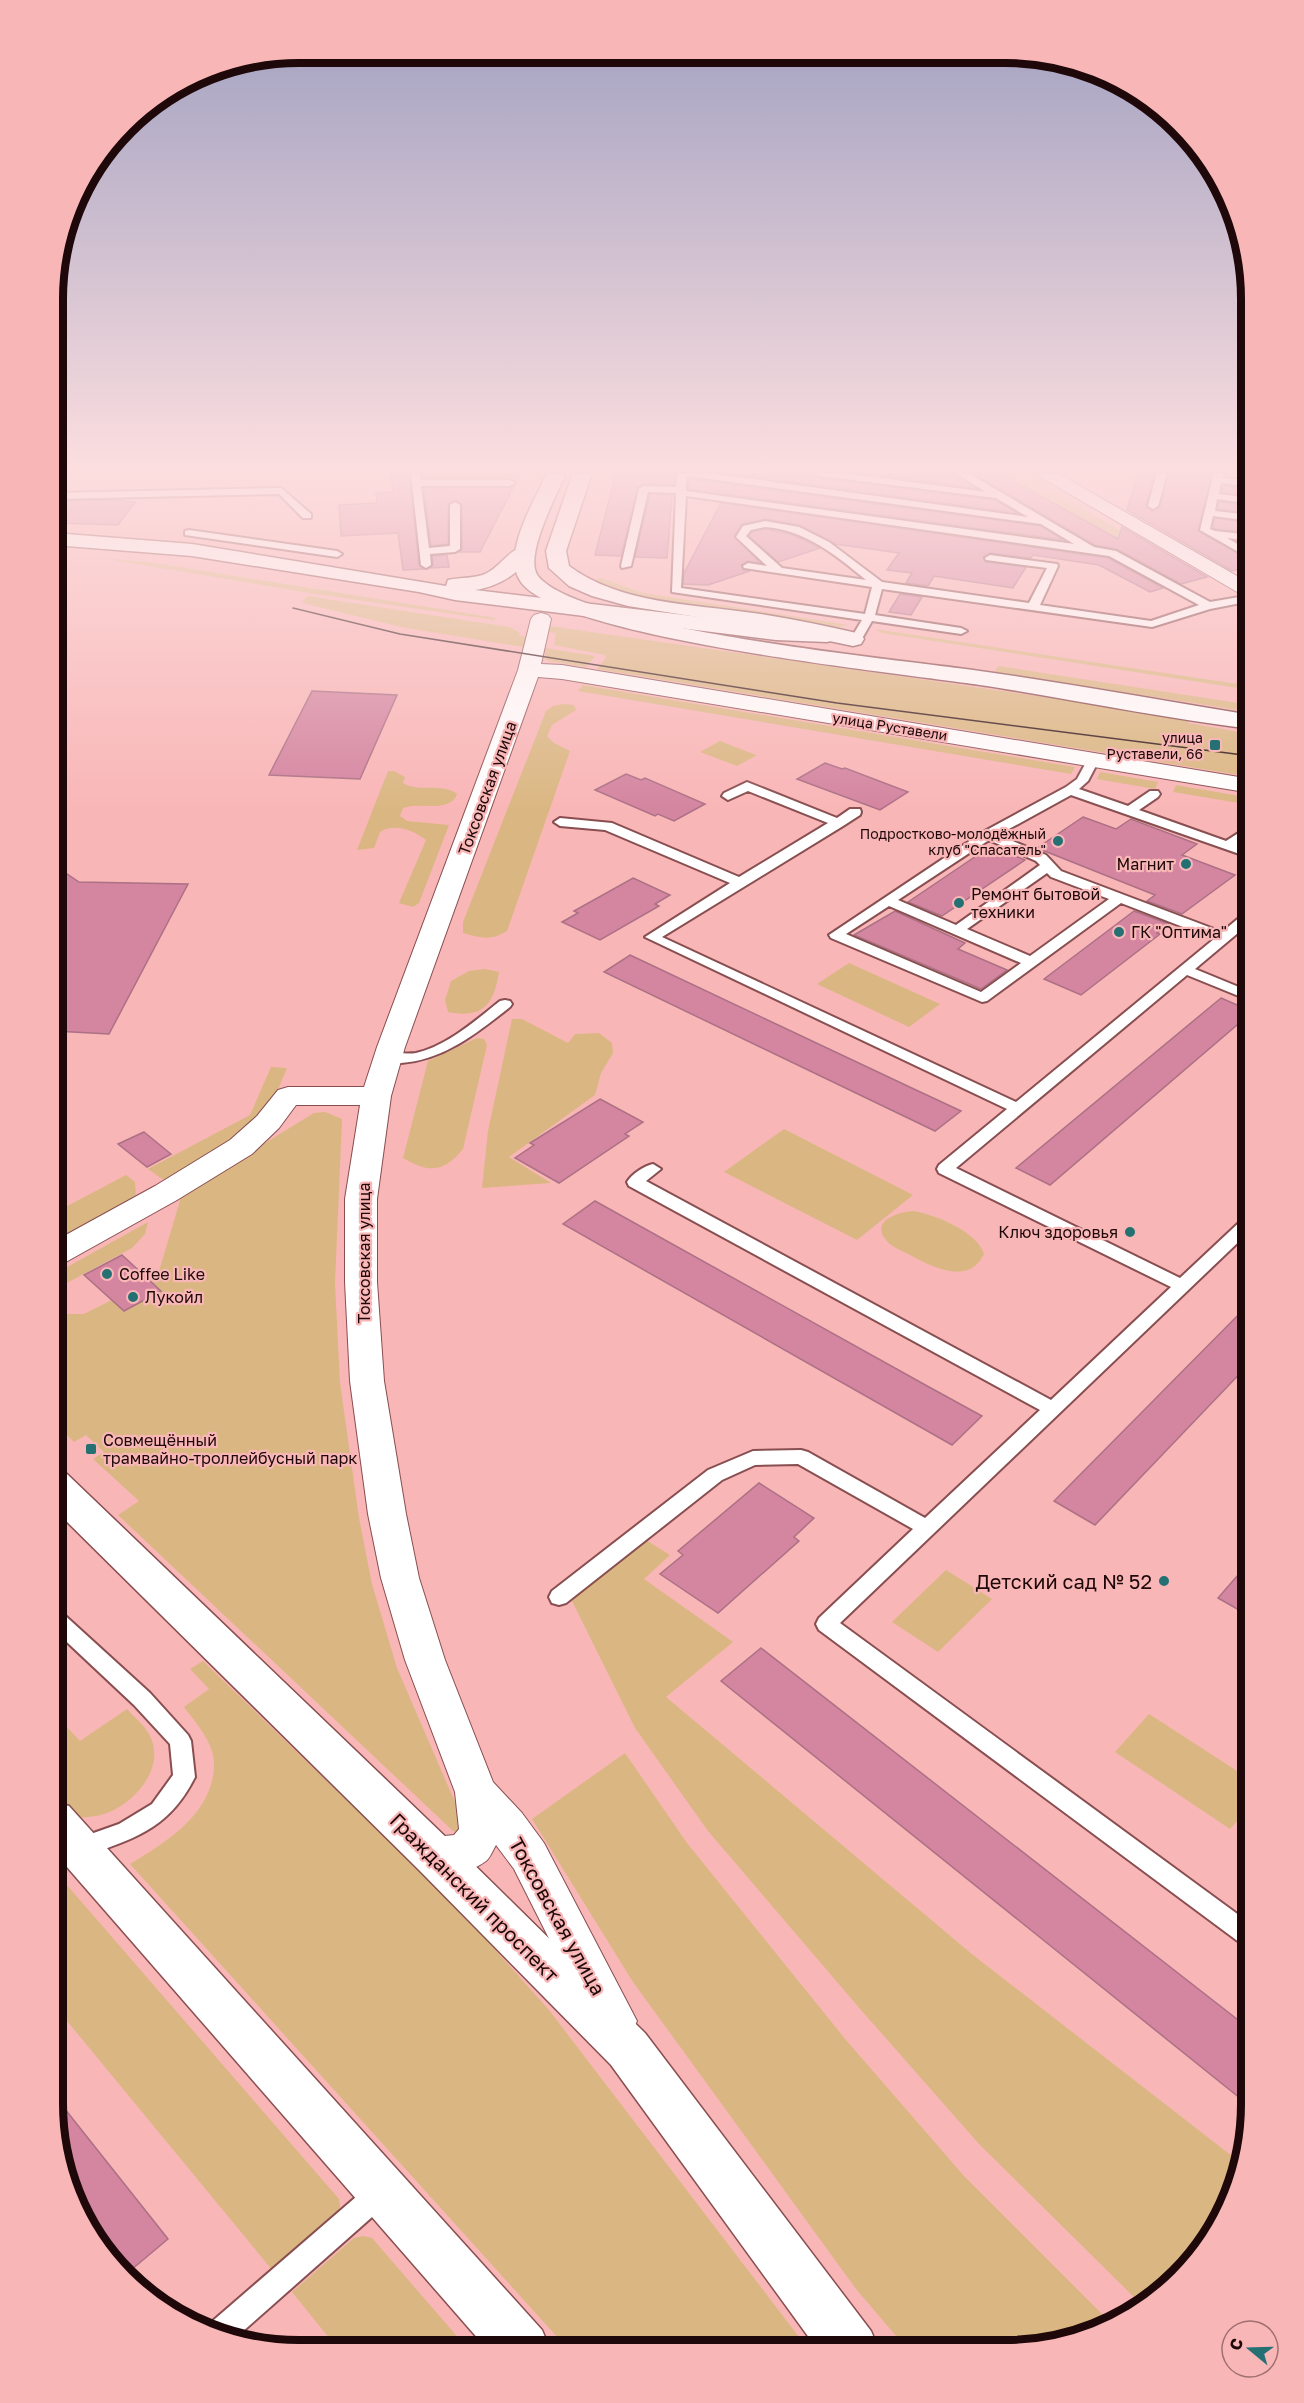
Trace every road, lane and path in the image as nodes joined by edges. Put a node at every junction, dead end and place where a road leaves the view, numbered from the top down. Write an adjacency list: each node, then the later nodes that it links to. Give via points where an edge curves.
1 (325, 585): 17 (main road)
2 (414, 585): 11 (main road)
3 (437, 585): 11 (main road)
4 (535, 585): 15 (main road)
5 (583, 585): 19 (main road, via 615,597 775,622)
6 (676, 585): 16 (lane, via 676,590)
7 (878, 585): 16 (lane)
8 (886, 585): 14 (lane)
9 (1043, 585): 14 (lane)
10 (1170, 585): 13 (lane)
11 (419, 586): 15 (main road)
12 (1241, 600): 13 (lane)
13 (1208, 606): 14 (lane, via 1152,624)
14 (1032, 607)
15 (578, 609): 19 (main road, via 776,633); 22 (main road)
16 (869, 617): 18 (lane); 20 (lane)
17 (541, 620): 22 (main road); 24 (street, Токсовская улица)
18 (961, 631)
19 (827, 635): 20 (main road)
20 (856, 640): 21 (main road)
21 (879, 643)
22 (736, 644): 26 (main road)
23 (959, 654): 25 (main road)
24 (529, 670): 27 (street, улица Руставели, via 574,674); 51 (street, Токсовская улица)
25 (1088, 673)
26 (1241, 720)
27 (1093, 760): 28 (street, улица Руставели); 29 (lane, via 1082,781)
28 (1241, 784)
29 (1070, 790): 32 (lane); 36 (lane)
30 (1154, 794): 32 (lane)
31 (728, 796): 35 (lane, via 747,786)
32 (1130, 811): 38 (lane)
33 (855, 812): 35 (lane)
34 (560, 822): 41 (lane, via 607,826)
35 (838, 823): 41 (lane)
36 (988, 835): 40 (lane, via 1041,858); 43 (lane)
37 (1241, 836): 38 (lane)
38 (1228, 846): 39 (lane)
39 (1241, 851)
40 (1048, 866): 42 (lane, via 1056,874); 45 (lane)
41 (741, 883): 53 (lane, via 652,937)
42 (1119, 898): 46 (lane); 47 (lane)
43 (888, 901): 45 (lane); 47 (lane, via 836,935 982,998)
44 (1241, 924): 46 (lane)
45 (957, 930): 47 (lane)
46 (1224, 938): 48 (lane)
47 (1032, 962)
48 (1184, 969): 49 (lane); 53 (lane)
49 (1241, 993)
50 (505, 1004): 51 (lane, via 465,1036 419,1057)
51 (387, 1059): 52 (street, Токсовская улица)
52 (376, 1096): 56 (street, via 288,1096 241,1147); 63 (street, Токсовская улица, via 361,1200 366,1381 400,1578 425,1660)
53 (1017, 1108): 57 (lane, via 945,1169)
54 (653, 1169): 58 (lane, via 635,1182)
55 (1241, 1230): 57 (lane)
56 (63, 1250)
57 (1182, 1286): 58 (lane)
58 (1052, 1409): 60 (lane)
59 (63, 1494): 65 (main road, Гражданский проспект)
60 (927, 1528): 61 (lane, via 801,1457 753,1458 715,1475); 66 (lane, via 826,1624)
61 (559, 1597)
62 (63, 1626): 64 (lane, via 142,1699 180,1741 184,1777 160,1811 127,1831)
63 (476, 1792): 65 (street, Токсовская улица, via 481,1832 471,1848); 67 (street, Токсовская улица, via 529,1856)
64 (65, 1834): 68 (main road)
65 (435, 1856): 67 (main road, Гражданский проспект)
66 (1241, 1931)
67 (628, 2049): 71 (main road, Гражданский проспект)
68 (383, 2190): 69 (lane); 70 (main road)
69 (226, 2328)
70 (515, 2340)
71 (845, 2340)

